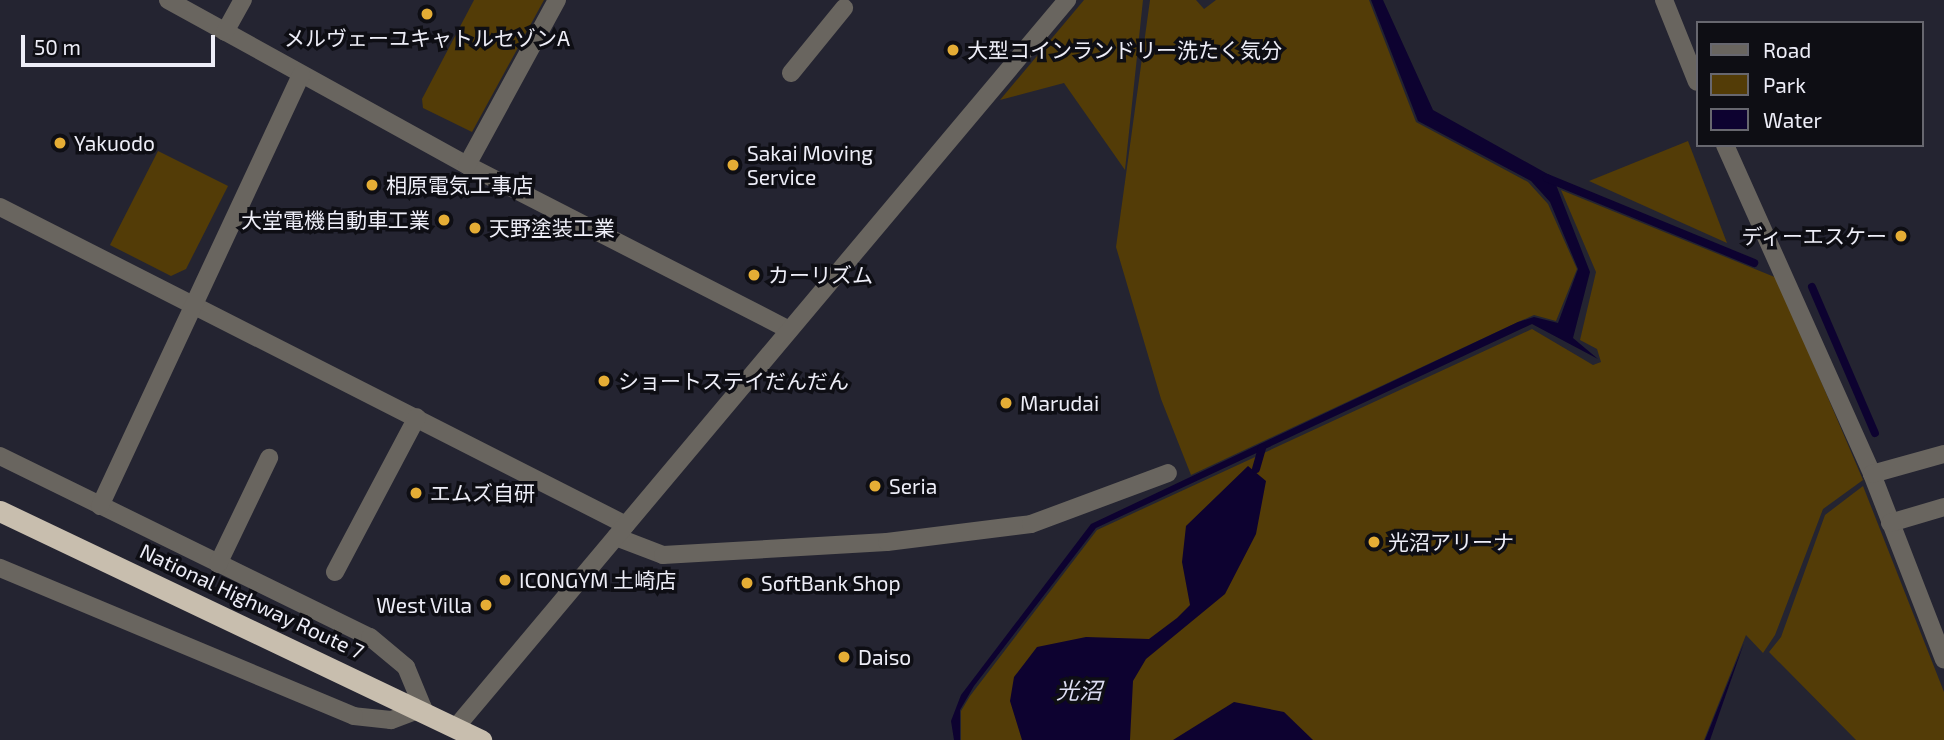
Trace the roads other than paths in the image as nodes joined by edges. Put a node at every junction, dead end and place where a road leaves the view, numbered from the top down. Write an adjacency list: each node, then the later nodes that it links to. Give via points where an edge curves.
1 (168, 0): 7 (street)
2 (243, 0): 7 (street)
3 (557, 0): 12 (street)
4 (1067, 0): 15 (street)
5 (1664, 0): 10 (street)
6 (841, 3): 8 (street)
7 (225, 32): 9 (street)
8 (791, 73)
9 (301, 75): 12 (street); 14 (street)
10 (1696, 80)
11 (1725, 147): 21 (street)
12 (467, 165): 15 (street)
13 (0, 207): 14 (street)
14 (192, 301): 16 (street); 22 (street)
15 (789, 330): 26 (street)
16 (416, 417): 26 (street); 29 (street)
17 (1944, 454): 21 (street)
18 (0, 457): 22 (street)
19 (269, 458): 27 (street)
20 (1168, 473): 26 (street, via 1031,524 887,542 663,555)
21 (1872, 474): 25 (street)
22 (100, 506): 27 (street)
23 (1944, 507): 25 (street)
24 (0, 511): 31 (highway, National Highway Route 7)
25 (1890, 523): 30 (street)
26 (621, 531): 32 (street)
27 (218, 564): 31 (street, via 393,653 406,667)
28 (0, 568): 31 (street, via 354,716 391,719)
29 (335, 572)
30 (1944, 660)
31 (423, 708): 32 (highway, National Highway Route 7)
32 (456, 727): 33 (highway, National Highway Route 7)
33 (481, 740)

